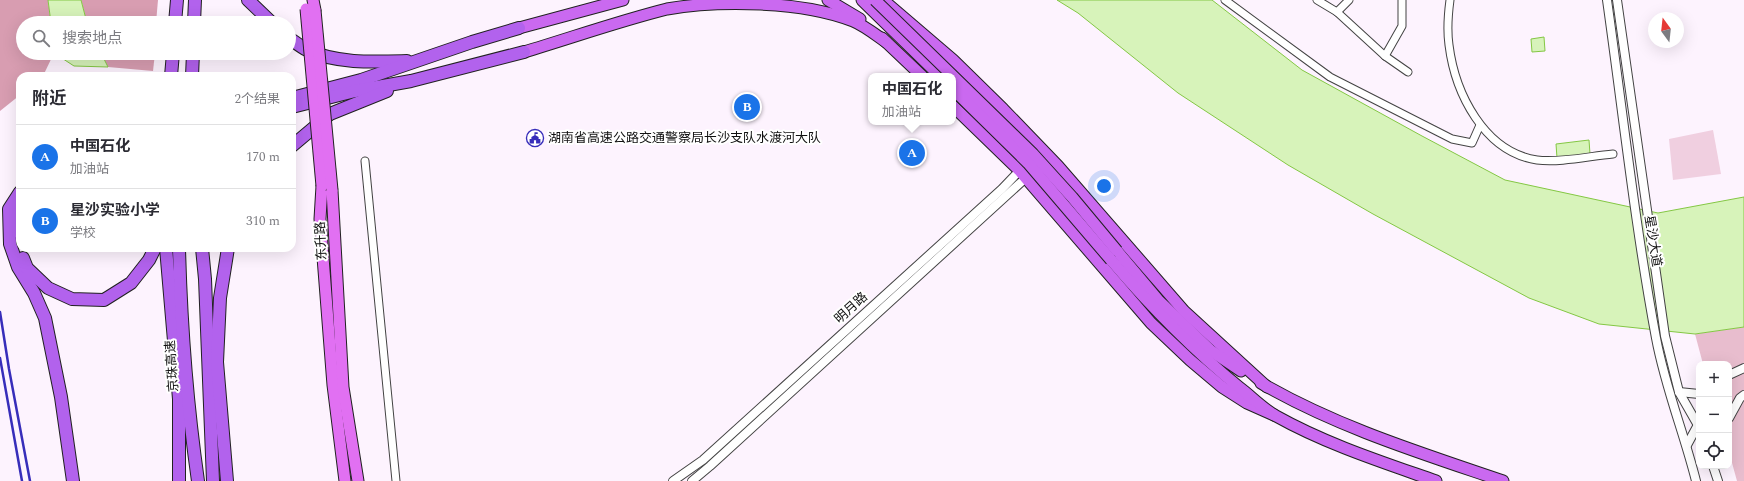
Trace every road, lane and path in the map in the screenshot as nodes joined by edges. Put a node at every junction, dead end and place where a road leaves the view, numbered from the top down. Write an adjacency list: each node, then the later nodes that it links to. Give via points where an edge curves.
1 (178, 0): 18 (highway); 19 (highway)
2 (195, 0): 20 (highway)
3 (248, 0): 21 (highway)
4 (623, 0): 22 (highway)
5 (828, 0): 23 (highway, via 867,23)
6 (862, 0): 36 (highway)
7 (876, 0): 37 (highway, bridge)
8 (883, 0): 46 (highway, via 953,60)
9 (1225, 0): 44 (street, via 1330,77 1452,139 1472,143)
10 (1317, 0): 17 (street)
11 (1349, 0): 17 (street)
12 (1402, 0): 26 (street, via 1402,26)
13 (1450, 0): 44 (street, via 1449,45 1453,68 1460,89)
14 (1608, 0): 71 (street, 星沙大道, via 1656,338 1666,386)
15 (1617, 0): 63 (street, 星沙大道, via 1665,336)
16 (310, 5): 50 (main road, 东升路, bridge)
17 (1337, 12): 26 (street)
18 (176, 16)
19 (179, 16)
20 (194, 16)
21 (265, 16)
22 (519, 28): 30 (highway)
23 (886, 42): 25 (highway, via 854,21 802,7 759,2 716,3 668,9); 35 (highway)
24 (296, 43): 30 (highway, via 307,50 332,58 364,62)
25 (524, 52): 39 (highway)
26 (1385, 56): 34 (street)
27 (172, 60): 31 (highway)
28 (178, 60): 32 (highway)
29 (193, 60): 33 (highway)
30 (420, 60): 41 (highway, via 361,80)
31 (171, 72)
32 (178, 72)
33 (192, 72)
34 (1408, 72)
35 (919, 73)
36 (937, 73)
37 (950, 73)
38 (956, 78): 58 (highway, bridge, via 1033,154 1072,197)
39 (411, 81): 42 (highway, via 355,91); 45 (highway, via 330,114)
40 (956, 92): 58 (highway, bridge)
41 (296, 97)
42 (296, 106)
43 (956, 109): 49 (highway)
44 (1480, 125): 47 (street, via 1502,146 1538,160)
45 (296, 143)
46 (1045, 153): 49 (street, 明月路); 61 (highway, via 1184,311)
47 (1613, 154)
48 (365, 162): 84 (street)
49 (1023, 174): 68 (highway, via 1157,328 1222,387 1247,403); 74 (street, 明月路, via 1002,189); 85 (street, 明月路)
50 (327, 188): 82 (main road, 东升路, via 320,219 333,378); 83 (main road, 东升路, via 343,387)
51 (16, 198): 75 (highway, via 9,209 10,244 18,267 45,318 61,397)
52 (21, 252): 53 (highway, via 27,268 48,288 72,299 104,300 131,283 150,260)
53 (153, 252)
54 (166, 252): 76 (highway, via 179,399)
55 (179, 252): 62 (highway, 京珠高速)
56 (202, 252): 66 (highway)
57 (227, 252): 81 (highway, via 220,298 217,362)
58 (1114, 256): 61 (highway, via 1210,350); 68 (highway, via 1172,329)
59 (1744, 368): 60 (street)
60 (1732, 374)
61 (1267, 387): 87 (highway, via 1346,425)
62 (188, 388): 77 (highway, via 187,438); 78 (highway, 京珠高速, via 191,437)
63 (1679, 392): 64 (street); 69 (street, 星沙大道)
64 (1696, 394)
65 (1744, 395): 67 (street)
66 (210, 410): 79 (highway); 80 (highway, via 217,437)
67 (1732, 413)
68 (1274, 415): 86 (highway, via 1317,436)
69 (1696, 420)
70 (1696, 430): 71 (street)
71 (1687, 445): 88 (street, 星沙大道)
72 (1714, 469): 89 (street)
73 (1720, 469): 89 (street)
74 (679, 480)
75 (73, 481)
76 (179, 481)
77 (190, 481)
78 (198, 481)
79 (213, 481)
80 (222, 481)
81 (228, 481)
82 (345, 481)
83 (358, 481)
84 (396, 481)
85 (692, 481)
86 (1436, 481)
87 (1503, 481)
88 (1696, 481)
89 (1718, 481)

